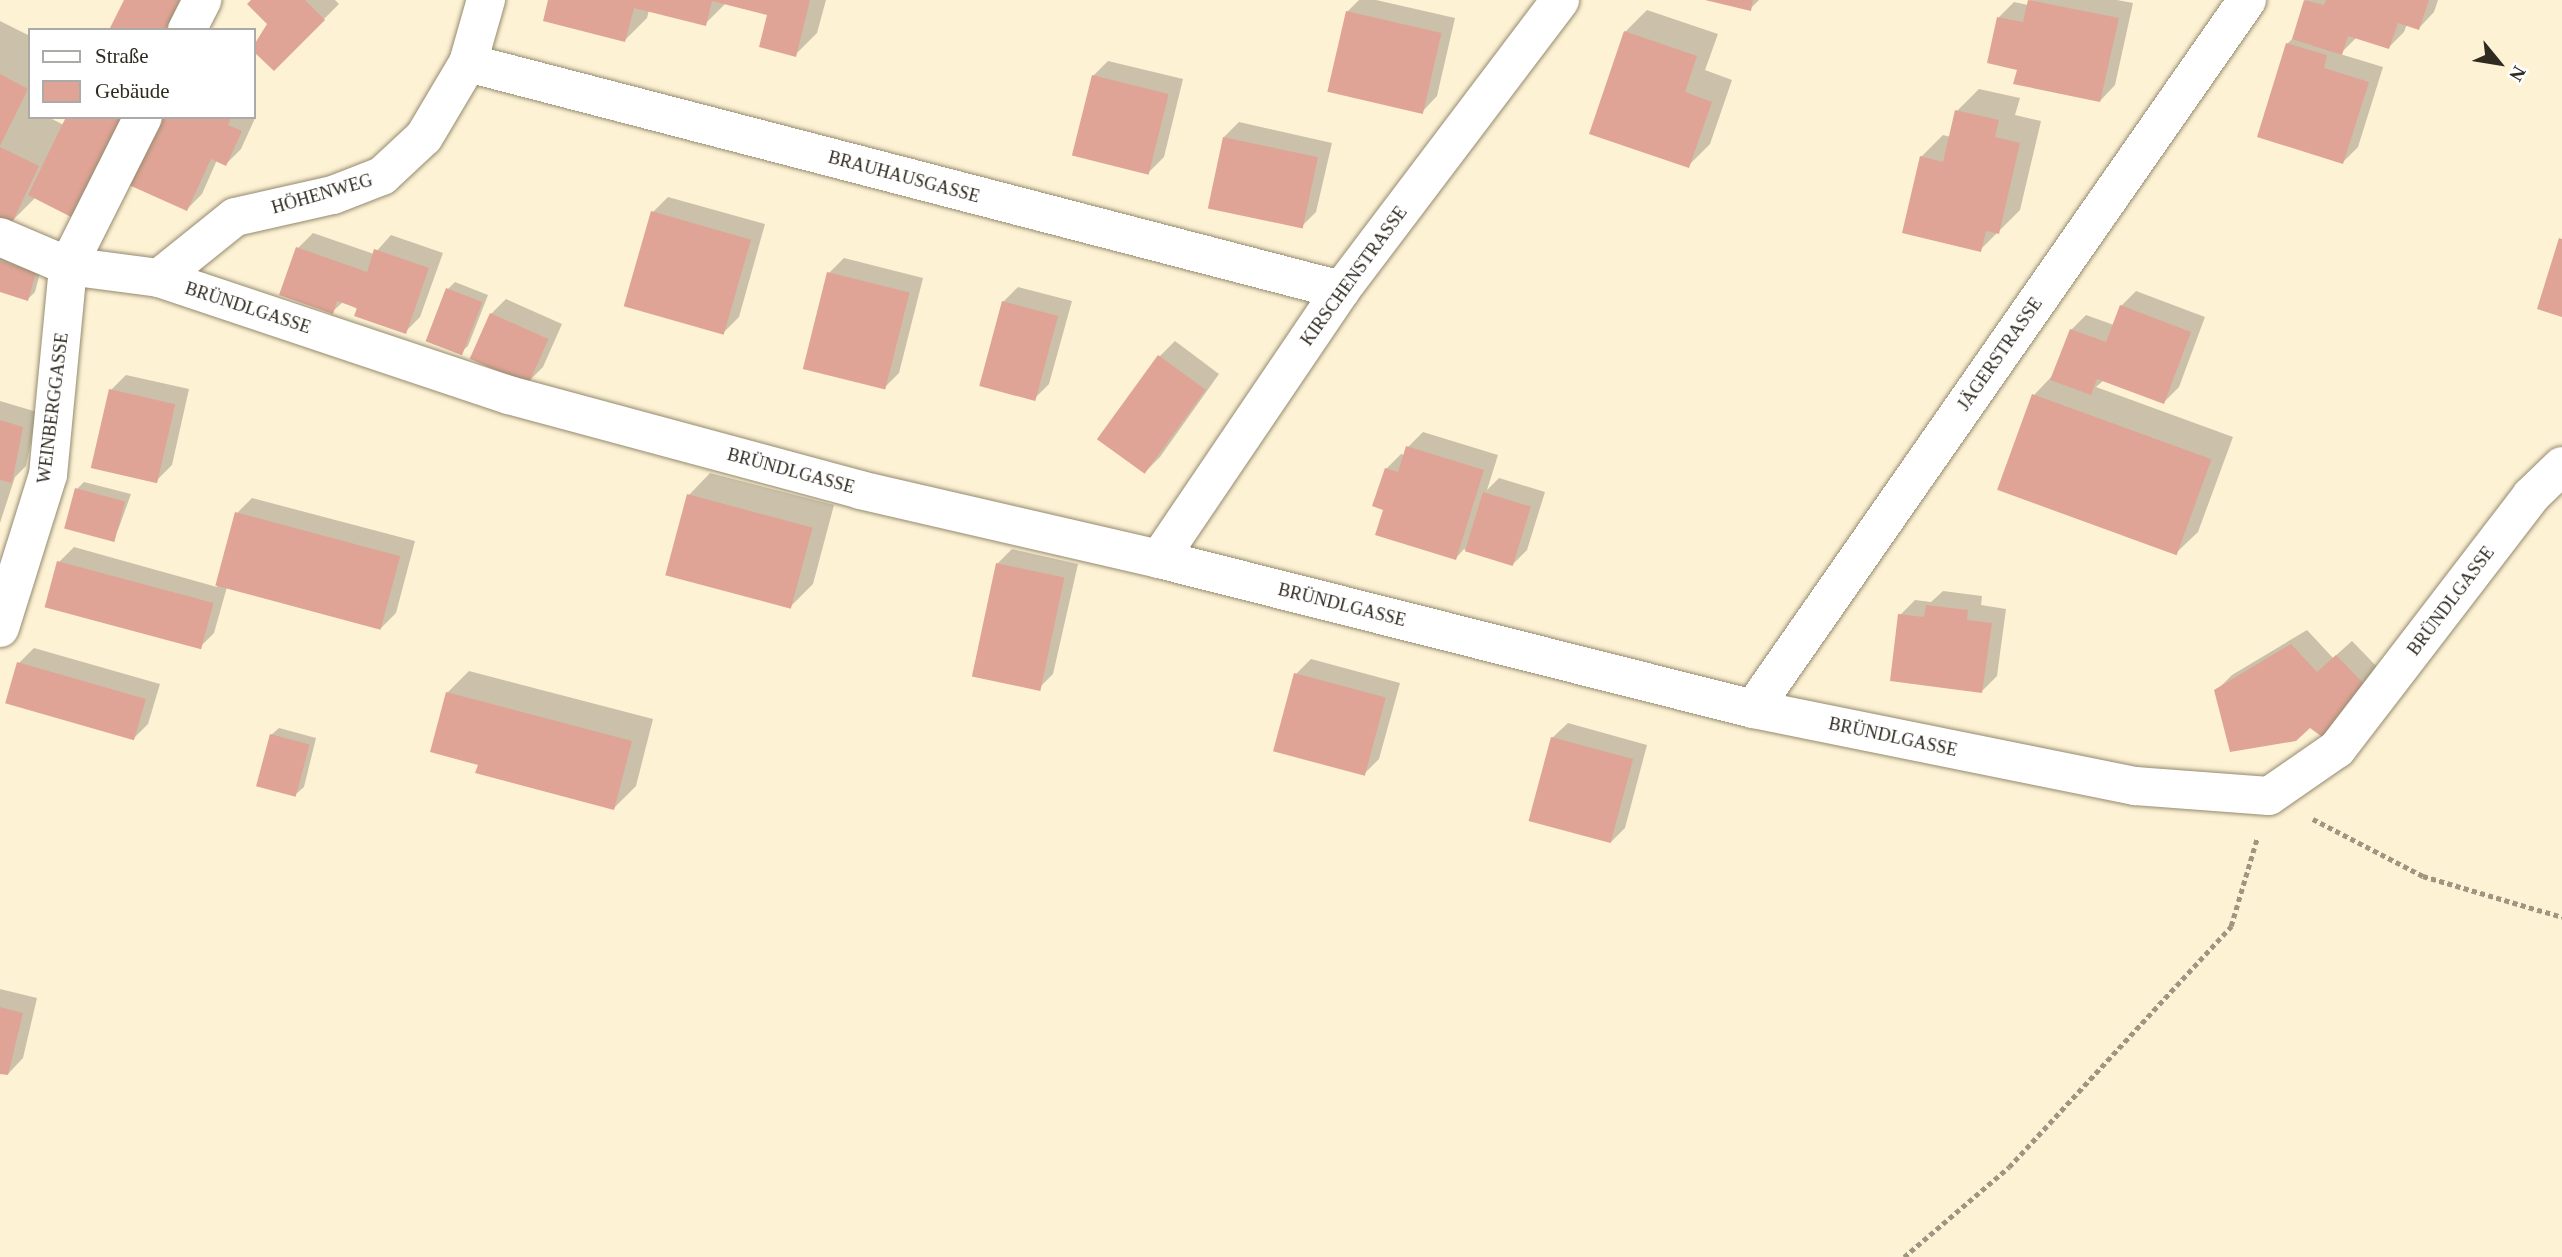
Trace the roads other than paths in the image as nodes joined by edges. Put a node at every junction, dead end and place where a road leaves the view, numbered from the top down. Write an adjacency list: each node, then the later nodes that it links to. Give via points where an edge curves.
1 (202, 0): 5 (street)
2 (486, 0): 6 (street, HÖHENWEG)
3 (1560, 0): 11 (street, KIRSCHENSTRASSE)
4 (2247, 0): 15 (street, JÄGERSTRASSE)
5 (188, 28)
6 (468, 63): 10 (street, HÖHENWEG, via 424,136 382,176 333,195 235,217); 11 (street, BRAUHAUSGASSE)
7 (142, 119): 9 (street)
8 (0, 237): 9 (street, BRÜNDLGASSE)
9 (68, 266): 10 (street, BRÜNDLGASSE); 14 (street, WEINBERGGASSE, via 48,475)
10 (159, 278): 13 (street, BRÜNDLGASSE, via 509,395 860,489)
11 (1341, 290): 13 (street, KIRSCHENSTRASSE)
12 (2562, 466): 15 (street, BRÜNDLGASSE, via 2531,496 2337,748 2270,796 2135,786)
13 (1159, 559): 15 (street, BRÜNDLGASSE)
14 (0, 628)
15 (1753, 709)

